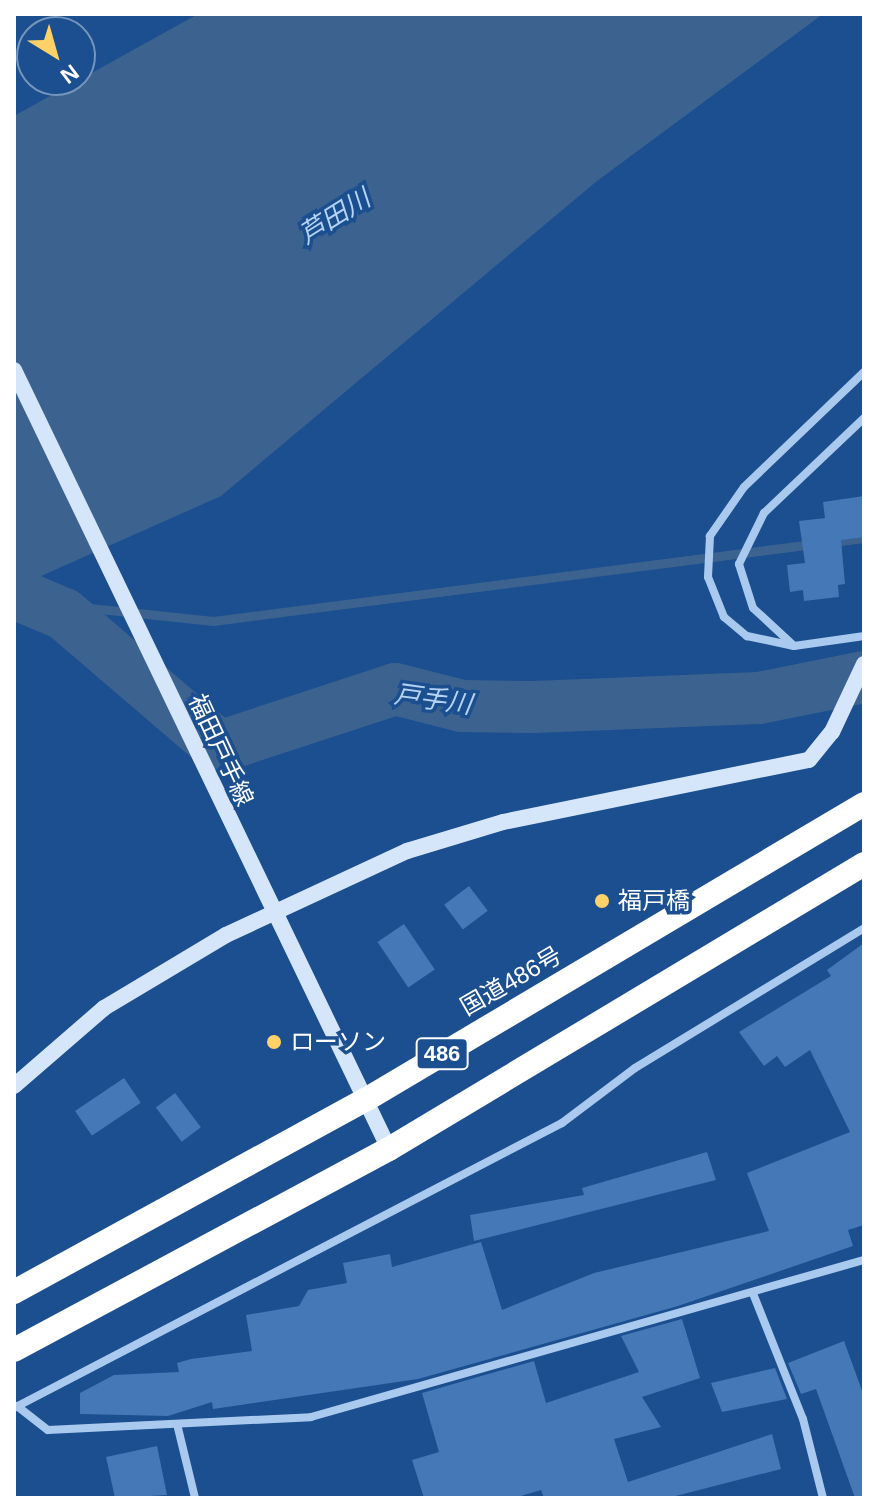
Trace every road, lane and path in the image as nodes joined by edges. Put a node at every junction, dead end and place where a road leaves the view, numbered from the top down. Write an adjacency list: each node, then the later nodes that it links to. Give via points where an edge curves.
1 (14, 370): 9 (street, 福田戸手線)
2 (864, 372): 5 (street, via 744,487 710,536 708,577 724,617 747,636)
3 (864, 418): 5 (street, via 764,513 739,564 753,608)
4 (864, 636): 5 (street)
5 (794, 646)
6 (864, 664): 9 (street, via 832,732 809,760 503,822 407,851)
7 (864, 804): 12 (highway, 国道486号 / 486)
8 (864, 864): 13 (highway, 486)
9 (273, 912): 11 (street, via 104,1008); 12 (street, 福田戸手線)
10 (864, 928): 18 (street, via 635,1068 562,1123)
11 (14, 1086)
12 (367, 1099): 13 (street, 福田戸手線); 15 (highway, 国道486号 / 486)
13 (389, 1149): 17 (highway, 486)
14 (864, 1260): 16 (street)
15 (14, 1292)
16 (754, 1296): 19 (street, via 390,1400 311,1417); 21 (street, via 803,1419)
17 (14, 1350)
18 (15, 1407): 19 (street, via 48,1430)
19 (177, 1424): 20 (street)
20 (195, 1498)
21 (823, 1498)

